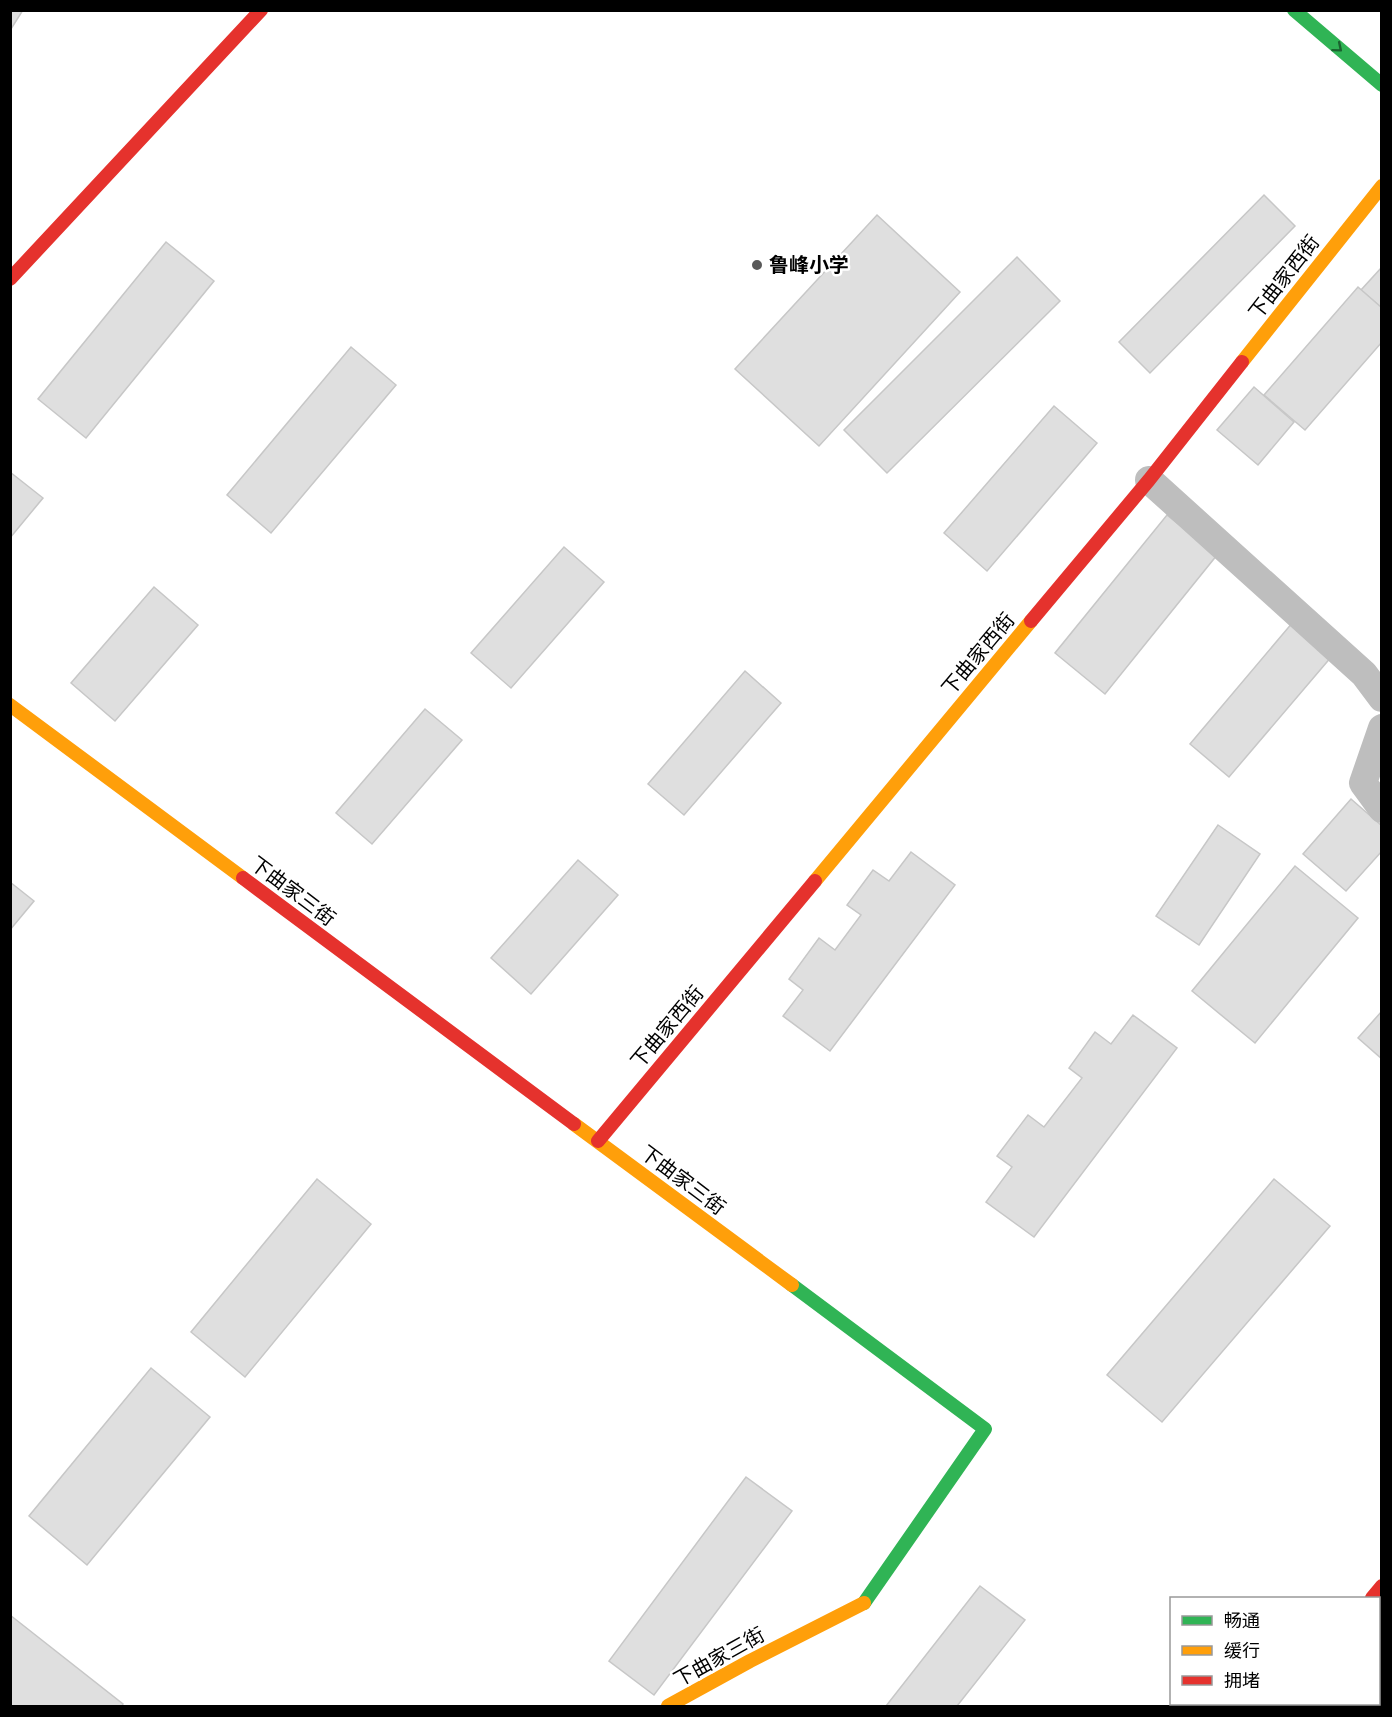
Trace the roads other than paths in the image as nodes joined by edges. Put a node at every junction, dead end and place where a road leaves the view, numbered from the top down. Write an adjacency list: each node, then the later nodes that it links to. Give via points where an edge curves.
1 (261, 10): 5 (street)
2 (1294, 10): 3 (street, one-way to 3)
3 (1382, 85)
4 (1382, 186): 6 (street, 下曲家西街)
5 (10, 279)
6 (1149, 480): 7 (street, via 1364,674); 11 (street, 下曲家西街)
7 (1382, 698)
8 (10, 705): 11 (street, 下曲家三街)
9 (1382, 728): 10 (street, via 1363,783)
10 (1382, 808)
11 (598, 1141): 12 (street, 下曲家三街, via 985,1428 865,1602)
12 (669, 1707)

